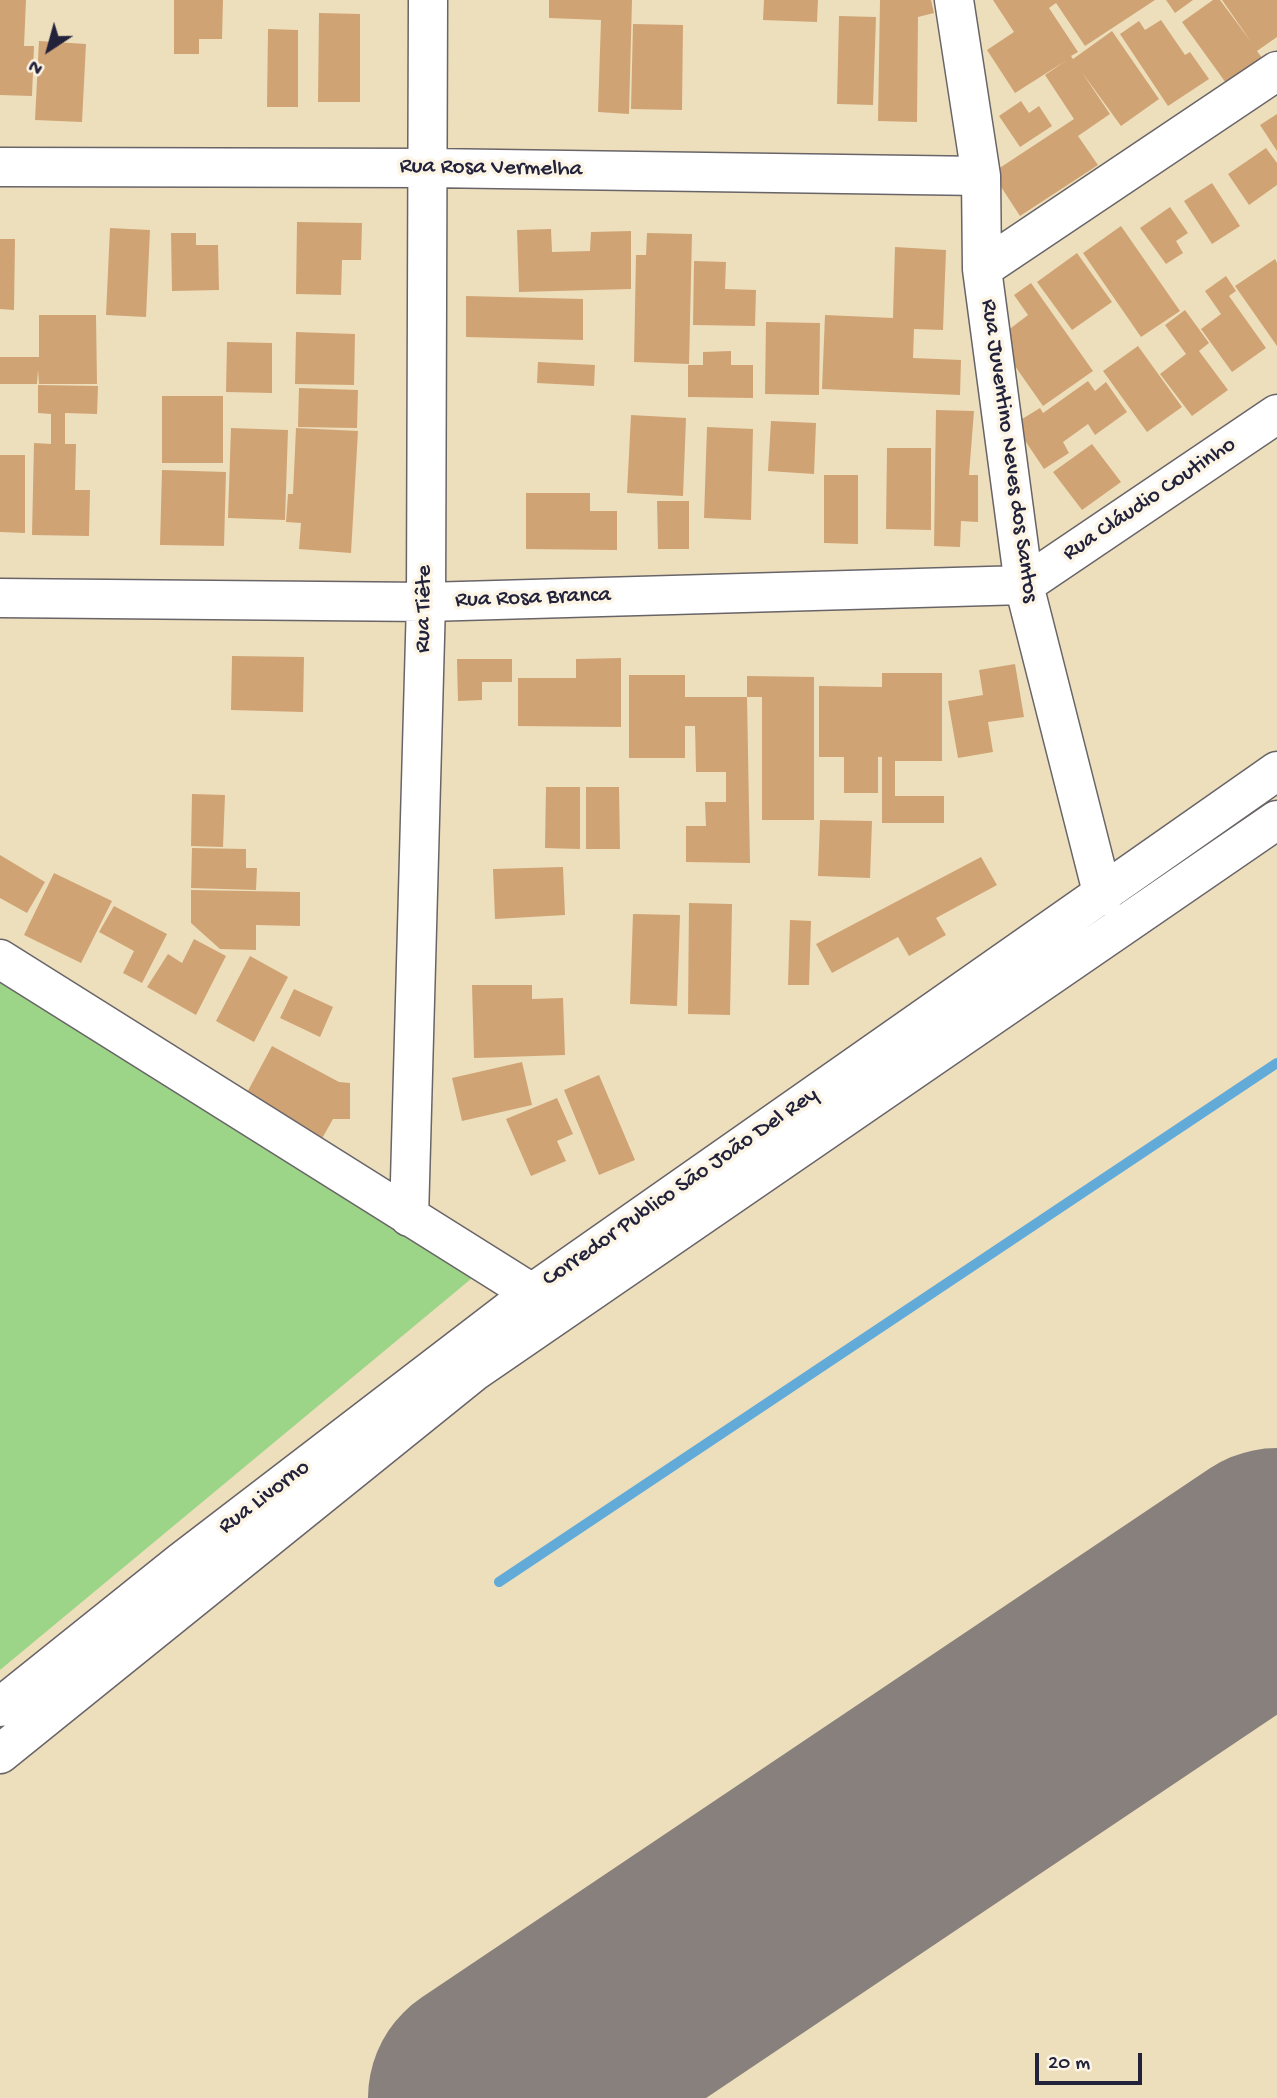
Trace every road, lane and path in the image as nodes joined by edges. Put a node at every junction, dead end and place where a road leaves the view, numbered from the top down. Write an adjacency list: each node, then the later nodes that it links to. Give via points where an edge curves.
1 (428, 0): 5 (street, Rua Tiête)
2 (954, 0): 6 (street, Rua Juventino Neves dos Santos)
3 (1277, 71): 7 (street)
4 (0, 167): 5 (street, Rua Rosa Vermelha)
5 (430, 168): 6 (street, Rua Rosa Vermelha); 11 (street, Rua Tiête)
6 (981, 176): 7 (street, Rua Juventino Neves dos Santos)
7 (982, 269): 9 (street, Rua Juventino Neves dos Santos)
8 (1277, 414): 9 (street, Rua Cláudio Coutinho)
9 (1024, 585): 11 (street, Rua Rosa Branca); 14 (street, Rua Juventino Neves dos Santos)
10 (0, 598): 11 (street, Rua Rosa Branca)
11 (426, 602): 16 (street, Rua Tiête)
12 (1277, 771): 14 (street, Corredor Publico São João Del Rey)
13 (1277, 820): 19 (street, via 475,1371)
14 (1103, 895): 17 (street, Corredor Publico São João Del Rey)
15 (0, 959): 16 (street, Corredor Publico São João Del Rey)
16 (409, 1217): 17 (street, Corredor Publico São João Del Rey)
17 (532, 1293): 18 (street, Rua Livorno)
18 (0, 1707)
19 (0, 1754)

